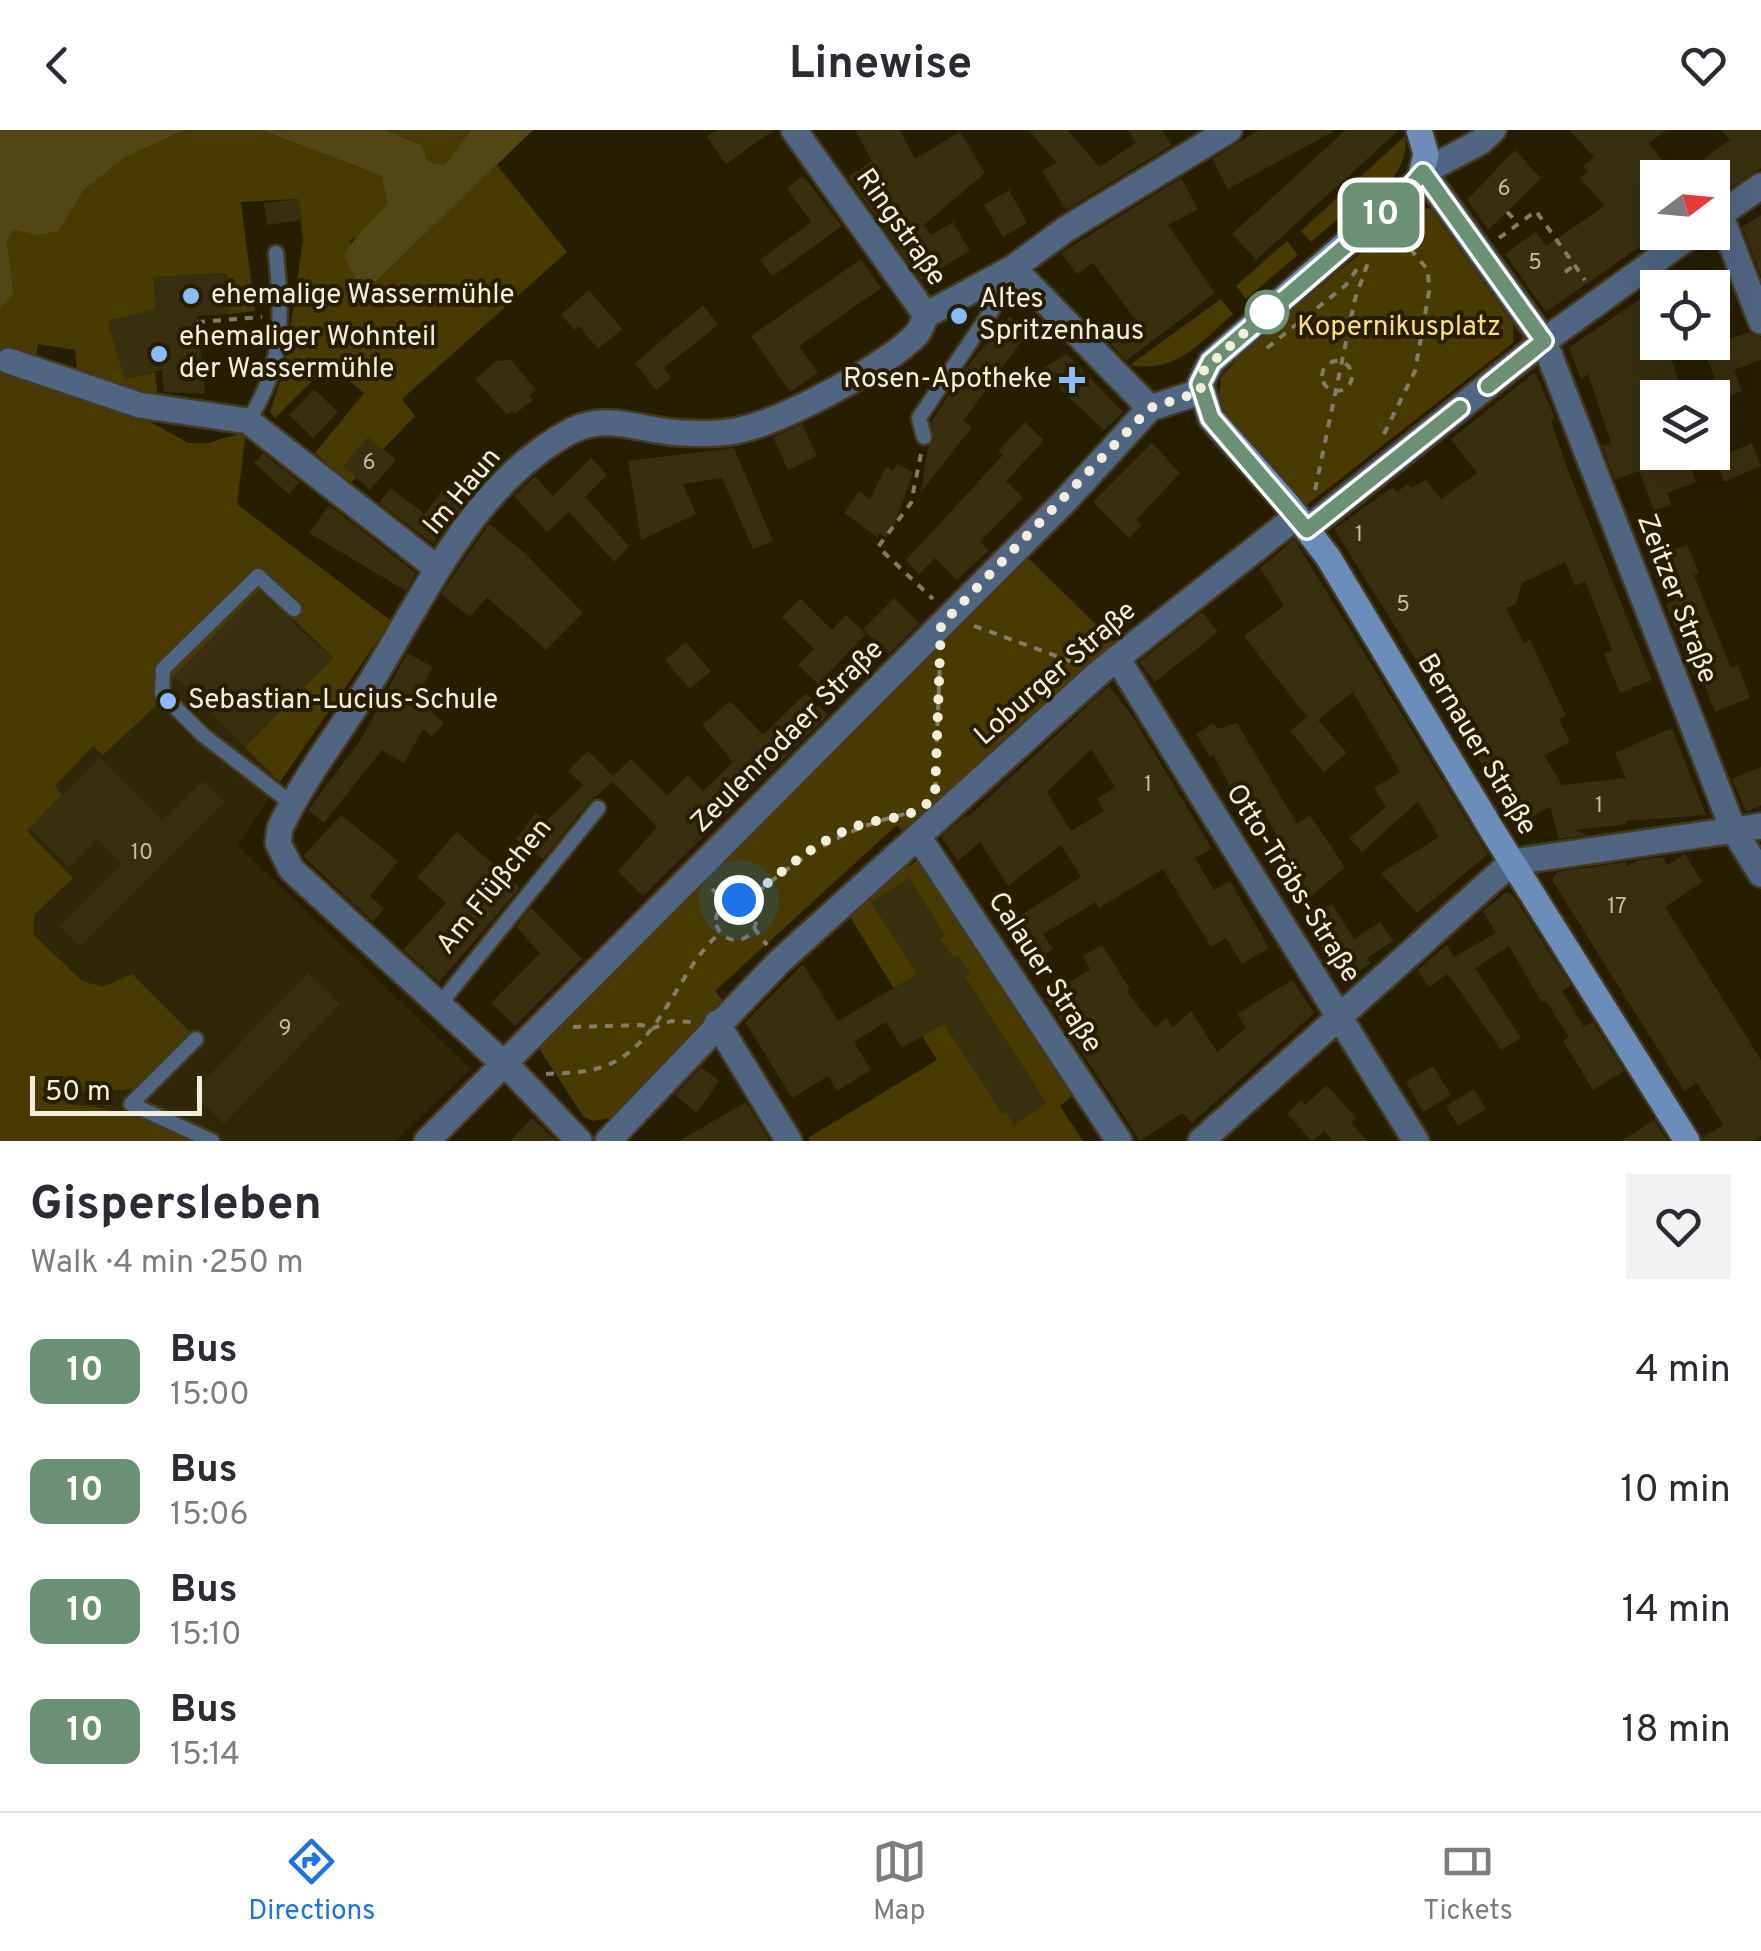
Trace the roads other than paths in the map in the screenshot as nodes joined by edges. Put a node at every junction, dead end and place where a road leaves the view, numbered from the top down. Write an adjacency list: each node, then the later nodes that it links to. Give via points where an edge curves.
1 (794, 130): 12 (street, Ringstraße)
2 (1228, 130): 11 (street)
3 (1420, 130): 5 (street)
4 (1493, 130): 5 (street)
5 (1423, 172): 14 (street); 16 (street, via 1211,362)
6 (1761, 186): 7 (street)
7 (1730, 207)
8 (1730, 249): 13 (street)
9 (1669, 250): 14 (street)
10 (276, 253): 18 (lane, via 279,352 268,390)
11 (1013, 268): 12 (street, Ringstraße); 17 (street); 19 (lane, via 919,418)
12 (926, 315): 21 (street, Im Haun, via 919,332 898,349 764,424 684,434 611,422 574,430 500,485)
13 (1761, 321)
14 (1544, 341): 20 (street, via 1376,474); 28 (street, Zeitzer Straße)
15 (10, 360): 18 (street, via 139,405)
16 (1200, 392): 17 (street, Zeulenrodaer Straße); 20 (street, Bernauer Straße, via 1211,418)
17 (1150, 408): 35 (street, Zeulenrodaer Straße)
18 (248, 421): 21 (street)
19 (924, 436)
20 (1302, 523): 23 (street, Loburger Straße); 29 (street, Bernauer Straße)
21 (438, 569): 24 (street, Im Haun)
22 (294, 608): 24 (lane, via 258,576 162,669 162,694)
23 (1110, 664): 26 (street, Loburger Straße); 32 (street, Otto-Tröbs-Straße)
24 (291, 803): 31 (street, Im Haun, via 278,843 290,869)
25 (598, 808): 31 (lane, Am Flüßchen)
26 (926, 822): 33 (street, Loburger Straße); 41 (street, Calauer Straße)
27 (1761, 826): 28 (street)
28 (1733, 829): 29 (street); 30 (street, Zeitzer Straße)
29 (1512, 862): 32 (street); 44 (street, Bernauer Straße)
30 (1761, 874)
31 (439, 1005): 35 (street)
32 (1338, 1016): 42 (street); 43 (street, Otto-Tröbs-Straße)
33 (717, 1023): 39 (street, Loburger Straße); 40 (street)
34 (196, 1039): 36 (lane, via 132,1104)
35 (510, 1070): 37 (street, Zeulenrodaer Straße); 38 (street)
36 (212, 1141)
37 (428, 1141)
38 (579, 1141)
39 (608, 1141)
40 (789, 1141)
41 (1119, 1141)
42 (1201, 1141)
43 (1416, 1141)
44 (1688, 1141)

